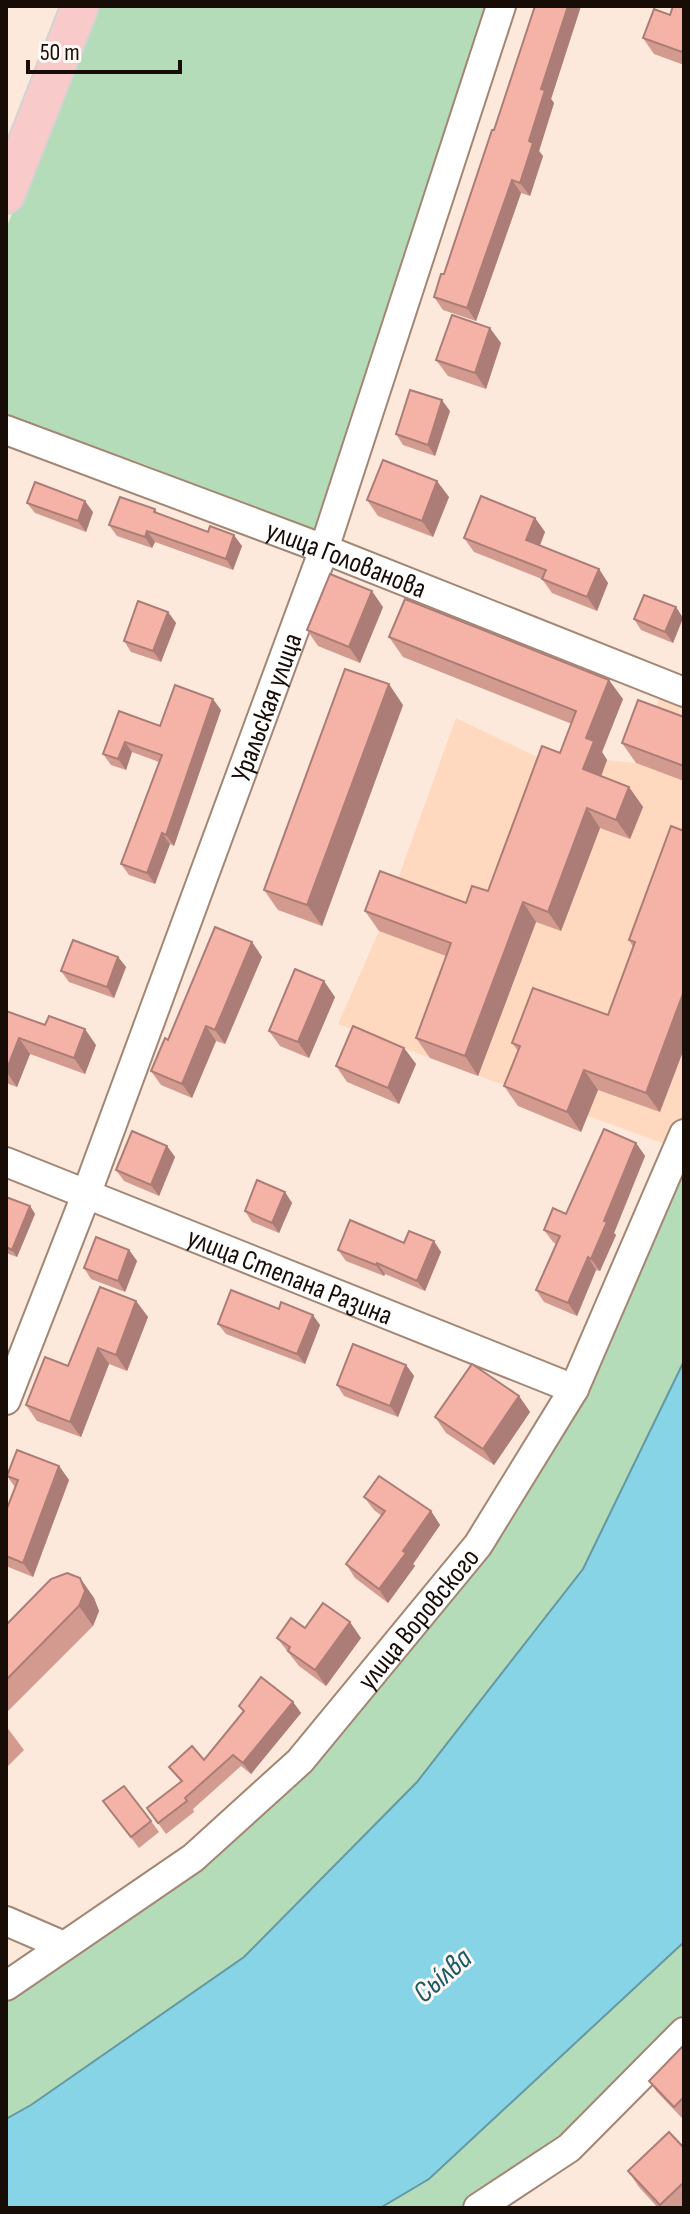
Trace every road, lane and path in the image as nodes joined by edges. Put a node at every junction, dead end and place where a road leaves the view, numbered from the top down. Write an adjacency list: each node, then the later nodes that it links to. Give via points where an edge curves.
1 (80, 6): 3 (main road)
2 (501, 6): 5 (street, Уральская улица)
3 (6, 195)
4 (6, 430): 5 (street, улица Голованова)
5 (324, 549): 6 (street, улица Голованова); 9 (street, Уральская улица)
6 (684, 692)
7 (684, 1134): 10 (street, улица Воровского)
8 (6, 1162): 9 (street, улица Степана Разина)
9 (86, 1195): 10 (street, улица Степана Разина); 11 (street, Уральская улица)
10 (574, 1389): 13 (street, улица Воровского, via 478,1545 300,1761 193,1858)
11 (6, 1400)
12 (6, 1921): 13 (street)
13 (64, 1946): 14 (street, улица Воровского)
14 (6, 1986)
15 (684, 2032): 16 (street, via 569,2148)
16 (478, 2208)

